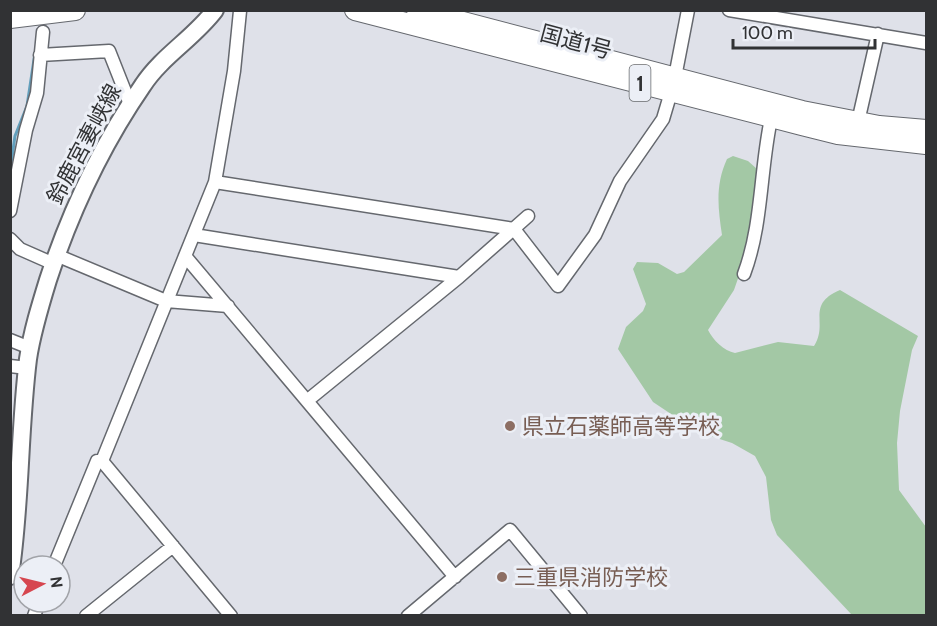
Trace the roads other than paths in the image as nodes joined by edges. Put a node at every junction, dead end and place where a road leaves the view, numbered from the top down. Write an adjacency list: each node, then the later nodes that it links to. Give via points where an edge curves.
1 (75, 10): 8 (highway)
2 (215, 10): 14 (main road, 鈴鹿宮妻峡線, via 191,39 149,75)
3 (355, 10): 13 (highway, 国道1号 / 1)
4 (417, 10): 13 (highway, 国道1号 / 1)
5 (688, 10): 13 (street)
6 (729, 10): 10 (street)
7 (240, 11): 20 (street, via 231,93)
8 (10, 18)
9 (43, 32): 12 (street)
10 (878, 34): 11 (street); 15 (street)
11 (927, 43)
12 (40, 55): 14 (street, via 108,51); 21 (street, via 37,93)
13 (672, 88): 16 (street, via 682,101); 17 (highway, 国道1号 / 1); 18 (highway, 国道1号 / 1, via 845,120); 23 (street, via 663,119 620,181 595,235 558,286)
14 (130, 104): 27 (main road, 鈴鹿宮妻峡線, via 82,186)
15 (860, 113)
16 (770, 124): 17 (street); 28 (street, via 754,246)
17 (822, 130): 19 (highway, 国道1号 / 1)
18 (927, 130)
19 (927, 144)
20 (214, 182): 23 (street); 24 (street)
21 (10, 211)
22 (528, 216): 23 (street)
23 (514, 229): 29 (street)
24 (194, 235): 26 (street); 29 (street)
25 (10, 239): 27 (street, via 20,249)
26 (185, 256): 30 (street); 31 (street)
27 (55, 259): 30 (street); 33 (main road, 鈴鹿宮妻峡線)
28 (744, 274)
29 (459, 277): 35 (street)
30 (166, 301): 31 (street); 36 (street)
31 (228, 306): 35 (street)
32 (10, 340): 33 (street)
33 (30, 348): 34 (main road, 鈴鹿宮妻峡線)
34 (19, 367): 39 (main road, 鈴鹿宮妻峡線)
35 (308, 400): 40 (street)
36 (102, 461): 37 (street); 38 (street, via 97,461)
37 (173, 546): 41 (street); 43 (street)
38 (59, 554)
39 (10, 576)
40 (455, 577): 44 (street); 45 (street, via 510,530)
41 (101, 611): 42 (street)
42 (86, 615)
43 (228, 615)
44 (408, 615)
45 (581, 615)

